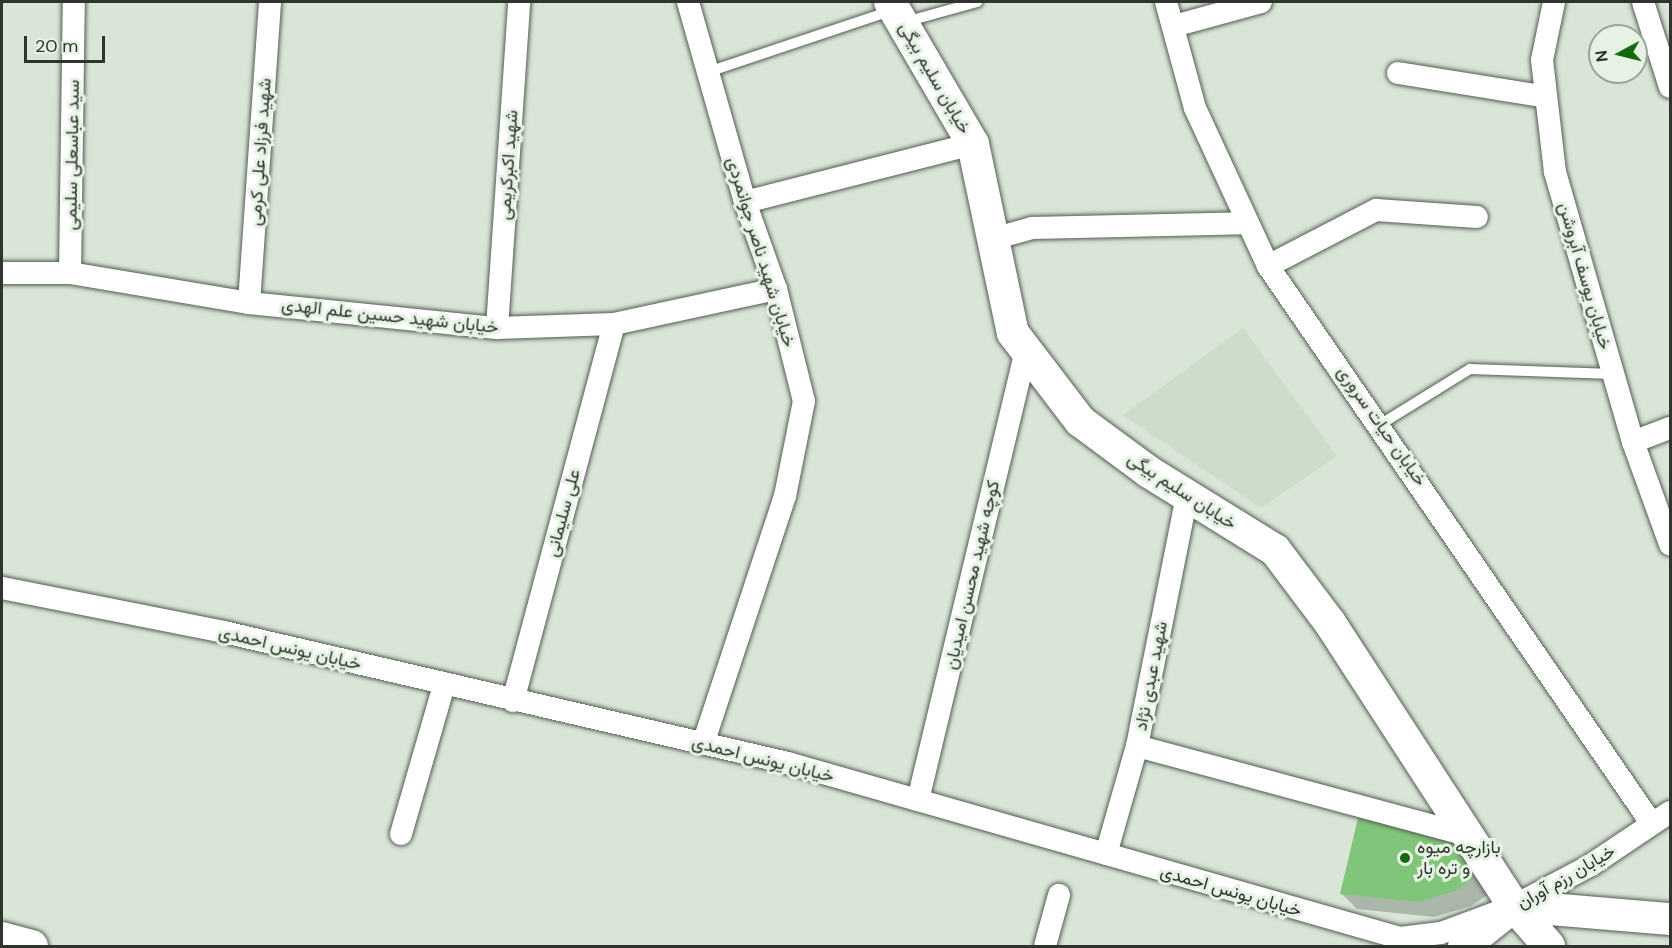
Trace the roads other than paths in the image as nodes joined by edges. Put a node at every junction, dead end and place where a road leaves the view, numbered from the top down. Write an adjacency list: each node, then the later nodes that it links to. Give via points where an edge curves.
1 (74, 2): 23 (street, سید عباسعلی سلیمی)
2 (270, 2): 25 (street, شهید فرزاد علی کرمی)
3 (519, 2): 27 (street, شهید اکبرکریمی)
4 (688, 2): 12 (street, خیابان شهید ناصر جوانمردی)
5 (977, 2): 10 (lane)
6 (1166, 2): 11 (street, خیابان حیات سروری)
7 (1261, 2): 11 (street)
8 (1554, 2): 15 (street, خیابان یوسف آبروشن, via 1542,60)
9 (1643, 2): 14 (street)
10 (896, 11): 12 (lane); 16 (street, خیابان سلیم بیگی)
11 (1173, 26): 19 (street, خیابان حیات سروری, via 1195,108)
12 (708, 72): 17 (street, خیابان شهید ناصر جوانمردی)
13 (1398, 73): 15 (street)
14 (1671, 87)
15 (1542, 96): 29 (street, خیابان یوسف آبروشن, via 1555,172)
16 (973, 144): 17 (street); 20 (street, خیابان سلیم بیگی)
17 (745, 202): 24 (street, خیابان شهید ناصر جوانمردی)
18 (1477, 217): 21 (street, via 1376,210)
19 (1245, 223): 20 (street, via 1032,228); 21 (street, خیابان حیات سروری)
20 (993, 238): 28 (street, خیابان سلیم بیگی, via 1012,333)
21 (1268, 266): 30 (street, خیابان حیات سروری)
22 (2, 273): 23 (street, خیابان شهید حسین علم الهدی)
23 (70, 273): 25 (street, خیابان شهید حسین علم الهدی)
24 (776, 289): 26 (street, خیابان شهید حسین علم الهدی); 38 (street, خیابان شهید ناصر جوانمردی, via 804,401 785,496)
25 (249, 303): 27 (street, خیابان شهید حسین علم الهدی)
26 (614, 324): 27 (street, خیابان شهید حسین علم الهدی); 37 (street, علی سلیمانی)
27 (497, 328)
28 (1026, 350): 33 (street, خیابان سلیم بیگی, via 1080,421); 40 (street, کوچه شهید محسن امیدیان)
29 (1613, 374): 30 (lane, via 1470,369); 32 (street, خیابان یوسف آبروشن)
30 (1381, 424): 41 (street, خیابان حیات سروری)
31 (1671, 428): 32 (street)
32 (1633, 442): 34 (street, خیابان یوسف آبروشن)
33 (1187, 496): 39 (street, شهید عبدی نژاد); 43 (street, خیابان سلیم بیگی, via 1275,550 1330,623)
34 (1671, 544)
35 (2, 588): 36 (street, خیابان یونس احمدی)
36 (444, 685): 37 (street, خیابان یونس احمدی); 42 (street)
37 (513, 701): 38 (street, خیابان یونس احمدی)
38 (703, 744): 40 (street, خیابان یونس احمدی)
39 (1137, 746): 43 (street); 44 (street, شهید عبدی نژاد)
40 (918, 800): 44 (street, خیابان یونس احمدی)
41 (1661, 818): 46 (street, خیابان رزم آوران, via 1591,865)
42 (401, 834)
43 (1471, 836): 46 (street, خیابان سلیم بیگی)
44 (1106, 854): 46 (street, خیابان یونس احمدی, via 1400,938 1441,933)
45 (1059, 895): 50 (street)
46 (1514, 906): 47 (street); 51 (street, خیابان رزم آوران); 52 (street, خیابان سلیم بیگی)
47 (1671, 919)
48 (2, 938): 49 (street)
49 (32, 946)
50 (1045, 946)
51 (1464, 946)
52 (1548, 946)

